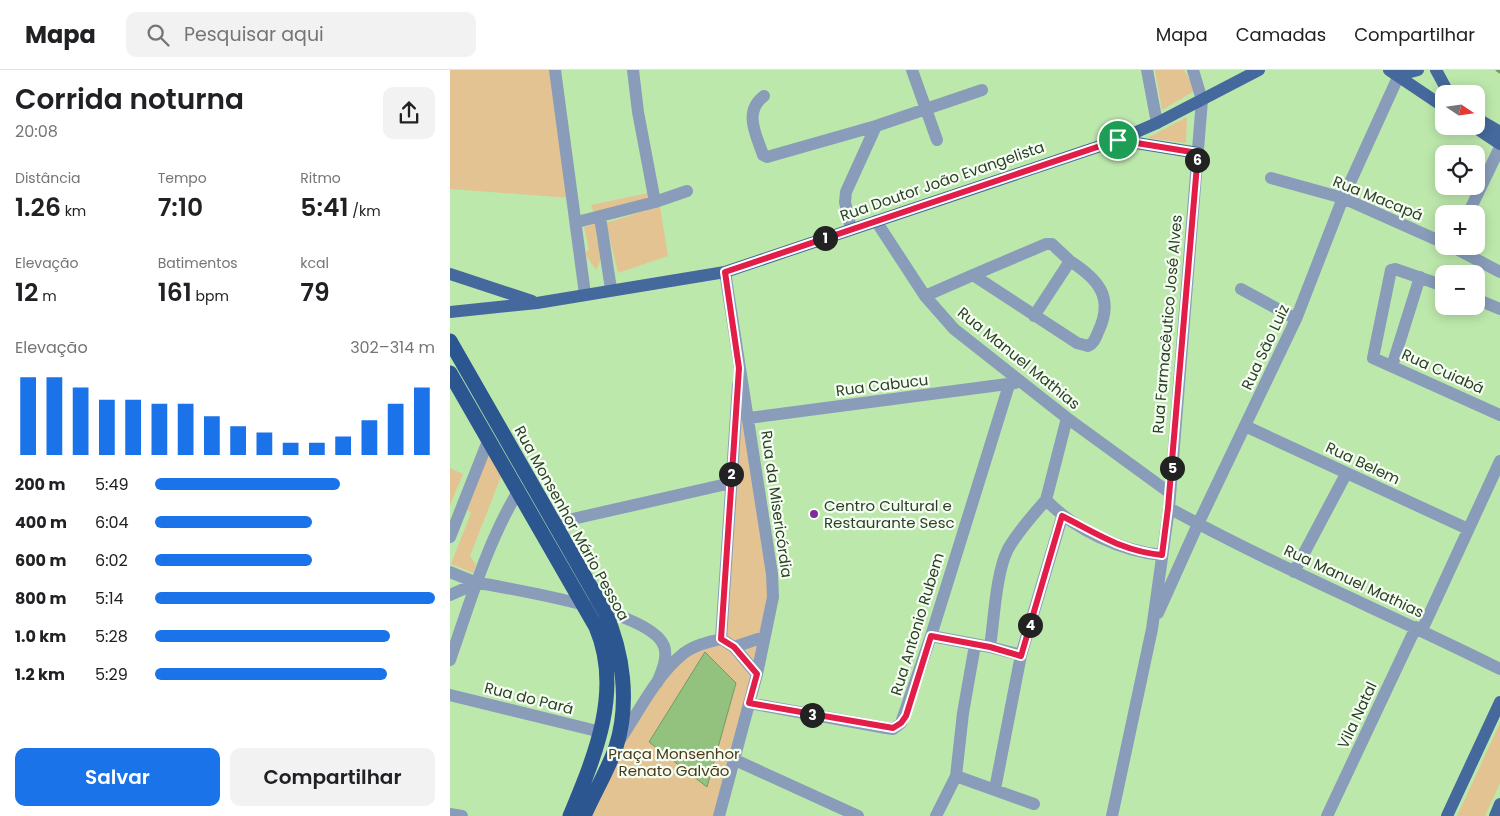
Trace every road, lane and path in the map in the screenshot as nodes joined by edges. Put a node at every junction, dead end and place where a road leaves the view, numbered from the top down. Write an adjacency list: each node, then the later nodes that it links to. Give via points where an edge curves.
1 (555, 70): 32 (street)
2 (633, 70): 28 (street)
3 (912, 70): 15 (street)
4 (1147, 70): 16 (street)
5 (1193, 70): 13 (street)
6 (1259, 70): 13 (main road, Rua Doutor João Evangelista)
7 (1418, 70): 9 (main road)
8 (1436, 70): 10 (main road)
9 (1394, 73): 14 (main road); 27 (street, Rua São Luiz)
10 (1444, 85)
11 (982, 90): 15 (street)
12 (764, 96): 18 (street, via 755,103 752,114 766,157)
13 (1202, 100): 16 (main road, Rua Doutor João Evangelista); 24 (street, Rua Farmacêutico José Alves)
14 (1435, 100)
15 (927, 108): 18 (street); 21 (street)
16 (1157, 123): 22 (main road, Rua Doutor João Evangelista)
17 (1485, 123): 19 (main road)
18 (876, 126): 33 (street, via 846,192)
19 (1500, 132)
20 (1485, 134): 23 (main road)
21 (937, 140)
22 (1118, 140): 24 (main road); 31 (main road, Rua Doutor João Evangelista)
23 (1500, 145): 29 (street)
24 (1198, 153): 67 (street, Rua Farmacêutico José Alves)
25 (1271, 178): 27 (street, Rua Macapá)
26 (687, 191): 28 (street)
27 (1343, 198): 34 (street, Rua Macapá); 52 (street, Rua São Luiz)
28 (655, 202): 30 (street)
29 (1472, 205)
30 (600, 217): 32 (street); 43 (street)
31 (876, 221): 33 (main road, Rua Doutor João Evangelista); 46 (street, Rua Manuel Mathias)
32 (577, 222): 45 (street)
33 (851, 229): 37 (main road, Rua Doutor João Evangelista)
34 (1435, 239)
35 (1468, 255): 38 (street)
36 (1070, 261): 40 (street, via 1052,244 1046,244); 51 (street); 51 (street, via 1090,275 1104,298 1105,316 1092,344 1077,343)
37 (725, 272): 43 (main road, Rua Doutor João Evangelista); 55 (street, Rua da Misericórdia)
38 (1500, 272)
39 (450, 274): 47 (main road)
40 (973, 275): 46 (street); 51 (street)
41 (1420, 277): 42 (street); 54 (street); 54 (street, Rua Cuiabá, via 1392,269 1390,272 1373,357)
42 (1435, 283)
43 (611, 289): 45 (main road, Rua Doutor João Evangelista)
44 (1241, 289): 52 (street)
45 (585, 294): 47 (main road, Rua Doutor João Evangelista)
46 (925, 296): 57 (street, Rua Manuel Mathias, via 954,329)
47 (537, 302): 50 (main road, Rua Doutor João Evangelista)
48 (1485, 303): 49 (street)
49 (1500, 310)
50 (450, 312)
51 (1034, 316)
52 (1296, 319): 61 (street, Rua São Luiz)
53 (450, 341): 71 (highway, Rua Monsenhor Mário Pessoa)
54 (1392, 366): 58 (street, Rua Cuiabá)
55 (739, 368): 59 (street, Rua da Misericórdia); 65 (street, Rua da Misericórdia)
56 (450, 373): 62 (highway, Rua Monsenhor Mário Pessoa)
57 (1014, 383): 59 (street, Rua Cabucu); 60 (street, Rua Manuel Mathias); 84 (street, Rua Antonio Rubem)
58 (1500, 415)
59 (749, 418): 85 (street, Rua da Misericórdia, via 772,574 773,597)
60 (1067, 418): 67 (street, Rua Manuel Mathias); 68 (street)
61 (1246, 426): 64 (street, Rua Belem); 72 (street, Rua São Luiz)
62 (488, 441): 66 (highway, Rua Monsenhor Mário Pessoa); 74 (street)
63 (1500, 461): 73 (street, Vila Natal)
64 (1346, 474): 73 (street, Rua Belem); 77 (street)
65 (731, 483): 71 (street); 86 (street, Rua da Misericórdia)
66 (519, 490): 78 (street, via 507,509); 80 (highway, Rua Monsenhor Mário Pessoa)
67 (1170, 493): 69 (street, Rua Farmacêutico José Alves)
68 (1046, 500): 70 (street); 89 (street, via 1006,553)
69 (1168, 508): 72 (street, Rua Manuel Mathias); 75 (street, Rua Farmacêutico José Alves)
70 (1062, 516): 75 (street, via 1123,547); 90 (street)
71 (554, 523): 81 (highway, Rua Monsenhor Mário Pessoa)
72 (1198, 524): 77 (street, Rua Manuel Mathias); 83 (street, Rua São Luiz)
73 (1468, 529): 82 (street, Vila Natal)
74 (450, 537)
75 (1162, 555): 83 (street, Rua Farmacêutico José Alves)
76 (450, 572): 78 (street)
77 (1294, 572): 82 (street, Rua Manuel Mathias)
78 (477, 583): 79 (street); 80 (street); 91 (street)
79 (450, 595)
80 (583, 604): 81 (street); 98 (highway, Rua Monsenhor Mário Pessoa, via 596,627 605,654 608,689)
81 (605, 612): 94 (street, via 641,624 659,638 666,656); 99 (highway, Rua Monsenhor Mário Pessoa, via 618,646 623,680)
82 (1419, 628): 92 (street, Rua Manuel Mathias); 112 (street, Vila Natal)
83 (1152, 629): 111 (street, Rua Farmacêutico José Alves)
84 (931, 636): 87 (street); 97 (street, Rua Antonio Rubem, via 906,716 893,728)
85 (764, 637): 88 (street); 93 (street, Rua da Misericórdia)
86 (721, 639): 88 (street); 94 (street, via 685,652)
87 (975, 645): 89 (street); 101 (street)
88 (734, 647): 93 (street)
89 (990, 647): 90 (street)
90 (1021, 656): 102 (street)
91 (450, 660)
92 (1500, 669)
93 (757, 674): 97 (street)
94 (658, 683): 99 (street)
95 (450, 695): 98 (street, Rua do Pará)
96 (1500, 702): 113 (main road)
97 (749, 703): 100 (street)
98 (601, 732): 106 (highway, Rua Monsenhor Mário Pessoa)
99 (616, 746): 107 (highway, Rua Monsenhor Mário Pessoa)
100 (733, 759): 108 (street); 109 (street)
101 (956, 776): 102 (street); 110 (street)
102 (995, 789): 103 (street)
103 (1034, 804)
104 (450, 814): 105 (street)
105 (462, 816)
106 (570, 816)
107 (584, 816)
108 (719, 816)
109 (858, 816)
110 (936, 816)
111 (1112, 816)
112 (1327, 816)
113 (1447, 816)

